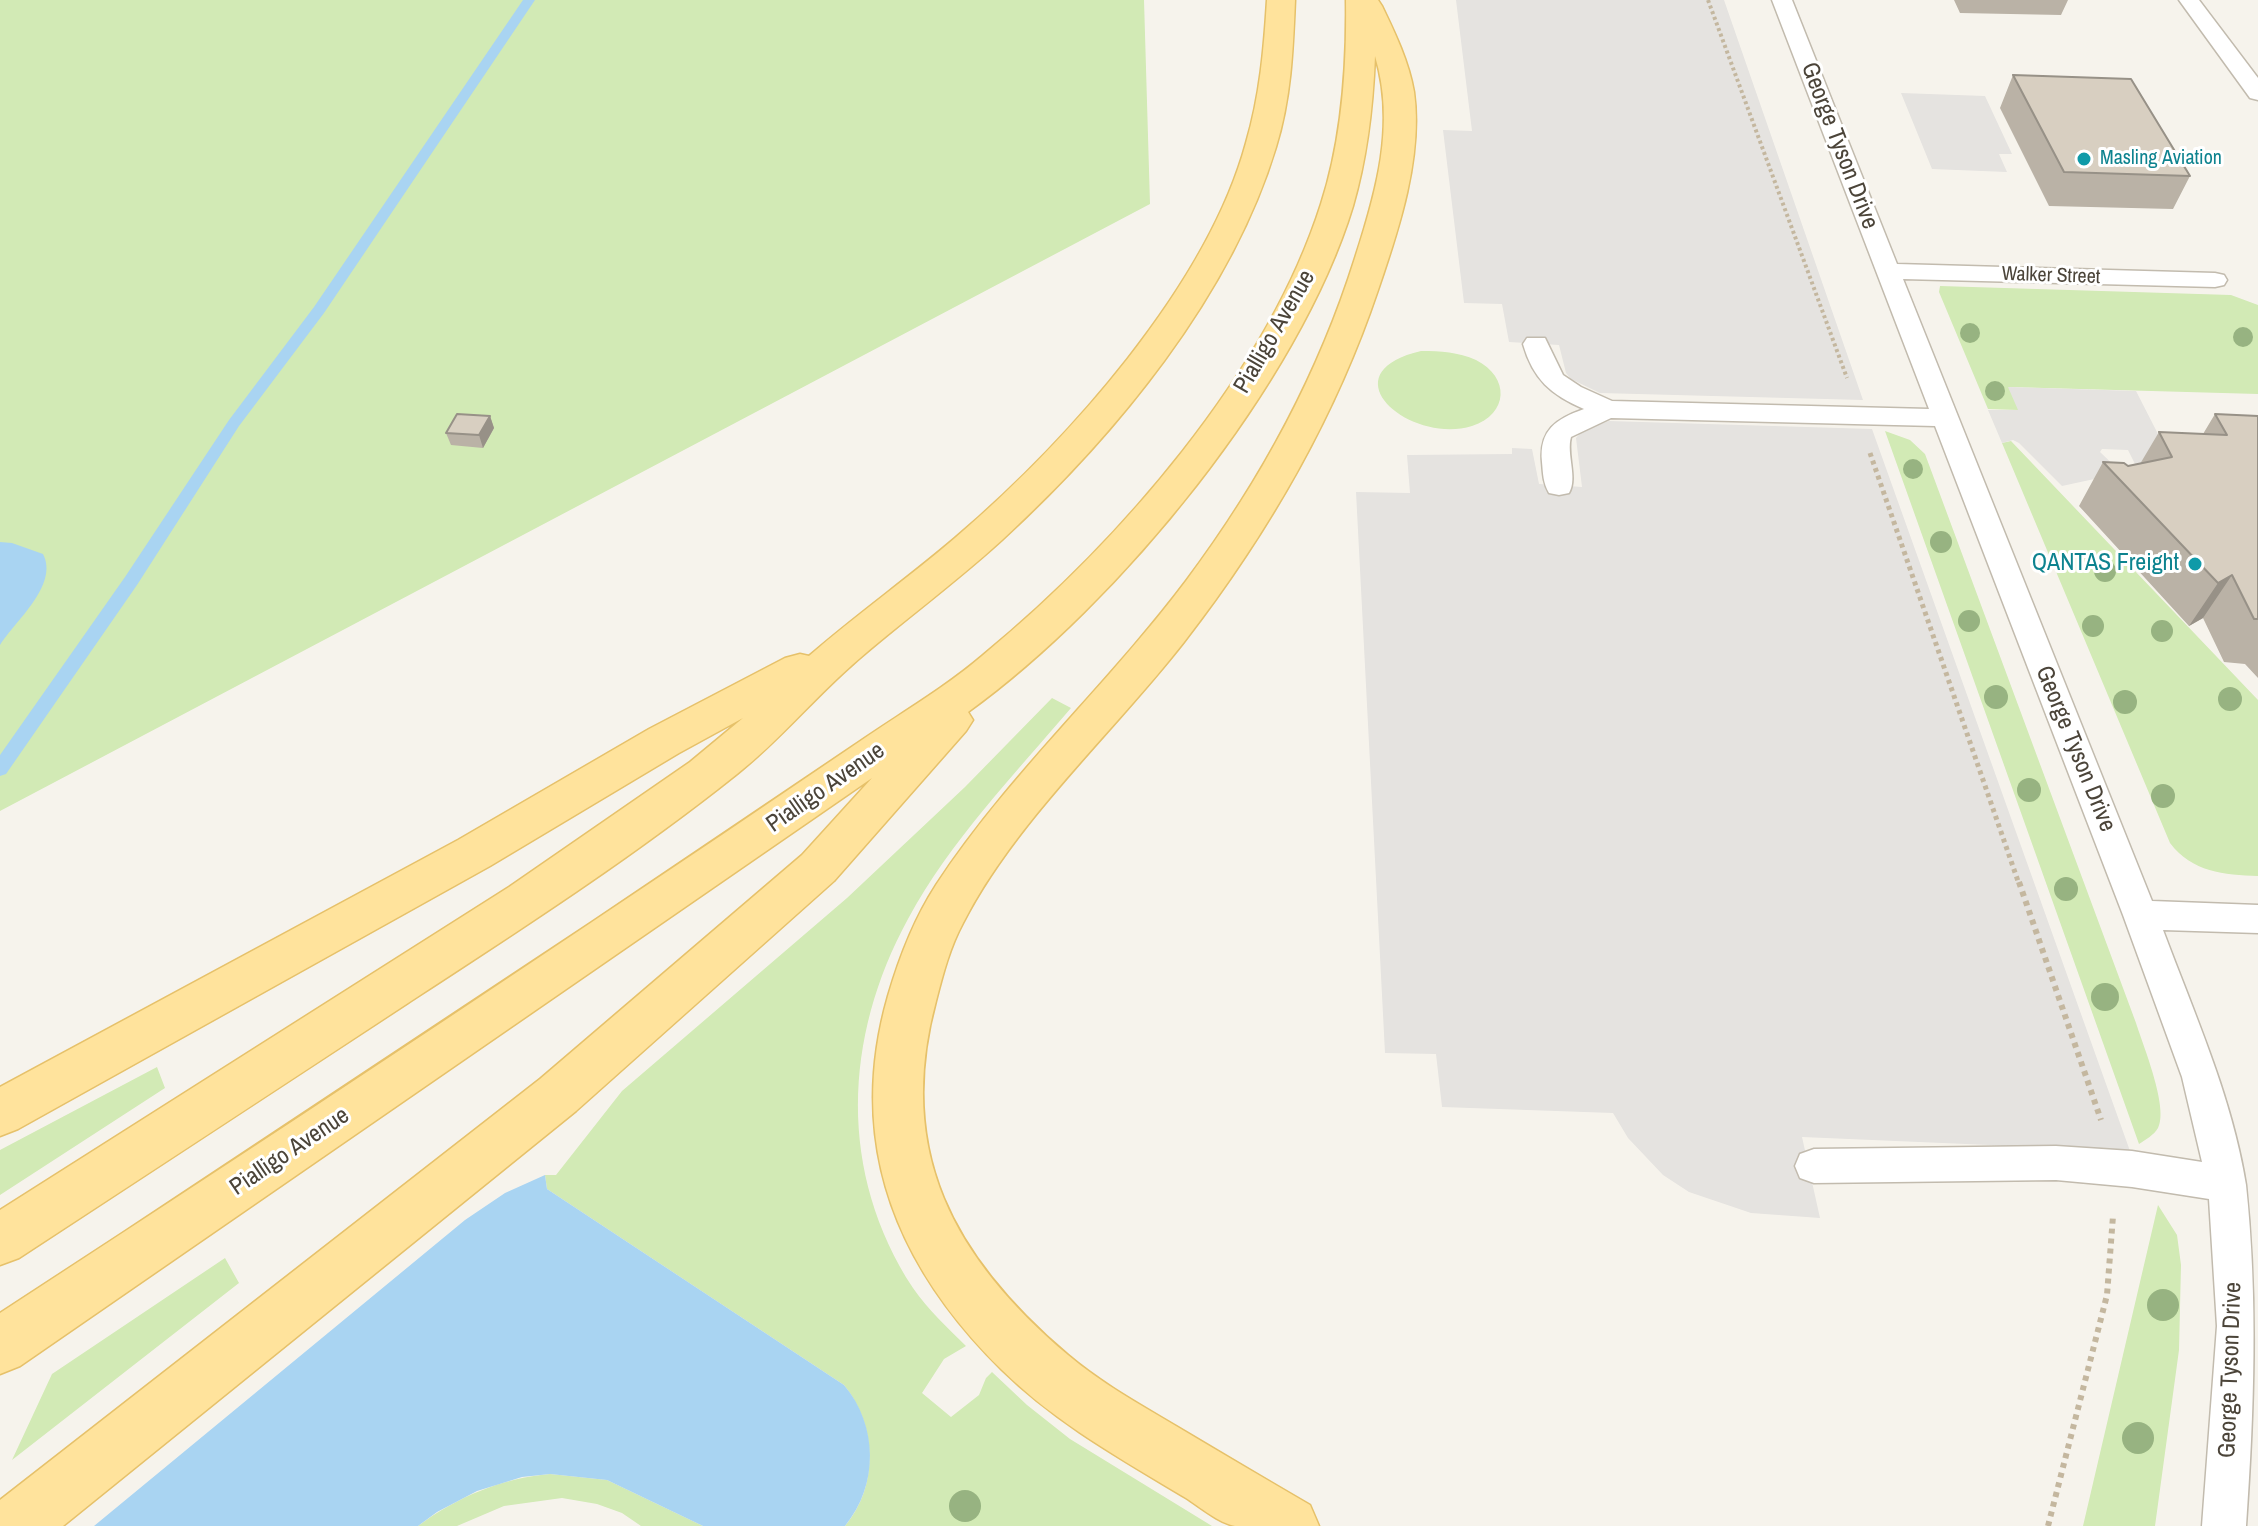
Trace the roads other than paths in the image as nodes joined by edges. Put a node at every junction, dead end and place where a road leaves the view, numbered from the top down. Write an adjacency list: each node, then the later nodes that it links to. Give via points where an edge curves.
1 (1281, 0): 13 (main road, via 1277,72 1261,148 1220,245 1181,309 1132,376 1053,467 916,593)
2 (1360, 0): 14 (main road, Pialligo Avenue, via 1357,98 1336,208 1289,313 1252,376 1169,491 1068,602)
3 (1366, 0): 23 (main road, via 1394,73 1398,137 1372,258 1323,391 1263,501 1218,567 1166,636 1027,796 949,904 909,1000 895,1115 903,1164 921,1219 985,1313 1046,1373 1108,1418)
4 (1782, 0): 7 (lane, George Tyson Drive)
5 (2189, 0): 6 (lane)
6 (2258, 93)
7 (1888, 271): 8 (lane, Walker Street); 11 (lane, George Tyson Drive)
8 (2215, 280)
9 (1536, 344): 10 (lane, via 1549,378)
10 (1609, 409): 11 (lane); 12 (lane, via 1572,423 1555,436)
11 (1944, 418): 15 (lane, George Tyson Drive)
12 (1559, 486)
13 (852, 642): 17 (main road, via 664,741 474,853); 20 (main road, via 726,759 546,888)
14 (994, 670): 21 (main road, Pialligo Avenue); 22 (main road, via 818,868 558,1095)
15 (2140, 915): 16 (lane); 19 (lane, George Tyson Drive, via 2189,1041)
16 (2258, 919)
17 (0, 1113)
18 (1814, 1166): 19 (lane, via 2116,1167)
19 (2227, 1184): 24 (lane, George Tyson Drive, via 2237,1326)
20 (0, 1240)
21 (0, 1346)
22 (15, 1526)
23 (1289, 1526)
24 (2224, 1526)

